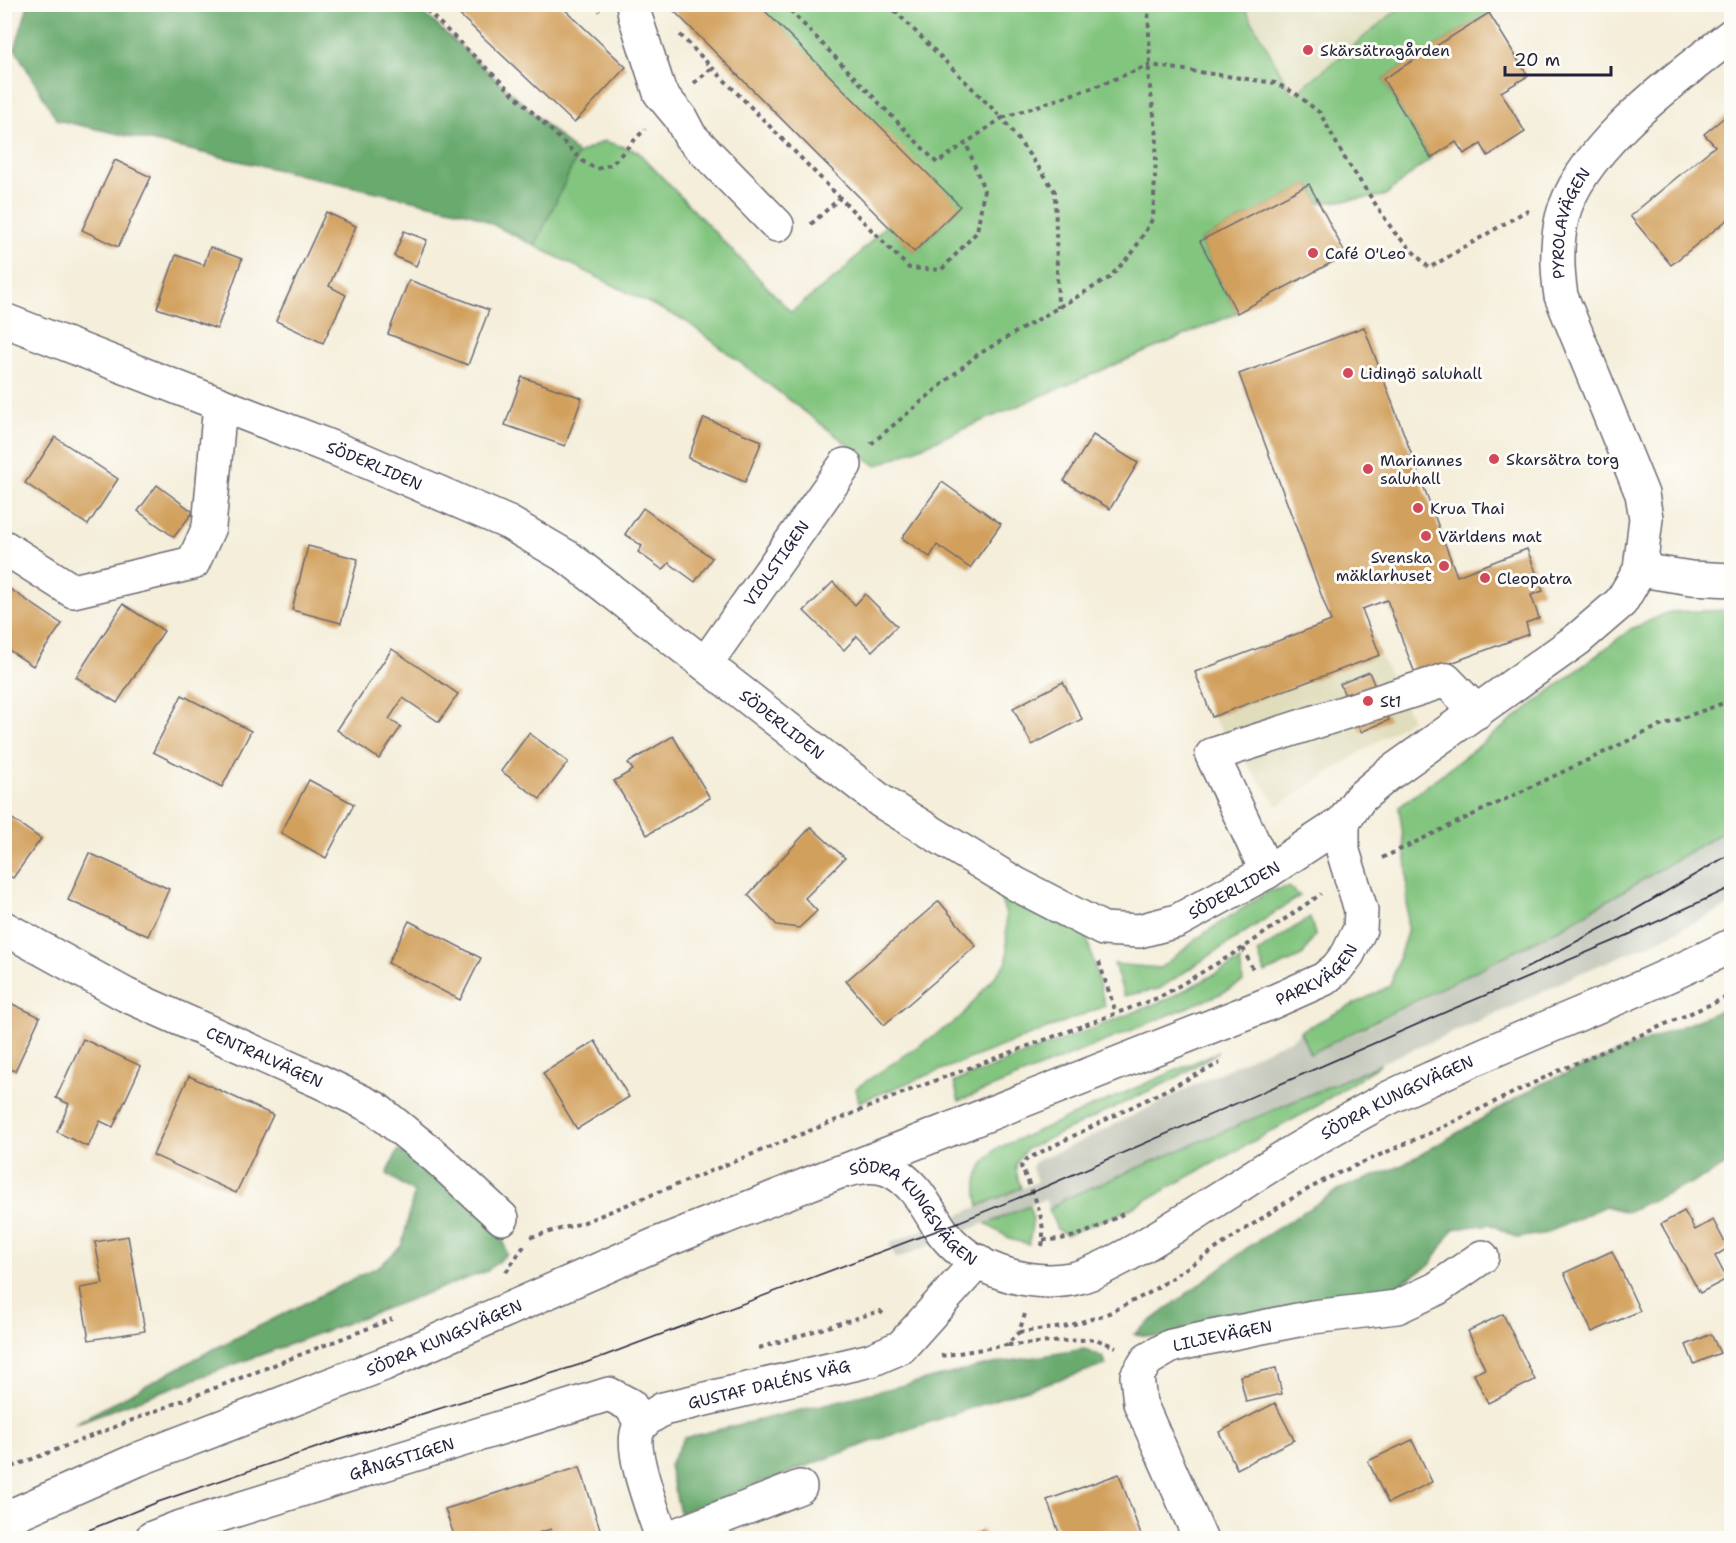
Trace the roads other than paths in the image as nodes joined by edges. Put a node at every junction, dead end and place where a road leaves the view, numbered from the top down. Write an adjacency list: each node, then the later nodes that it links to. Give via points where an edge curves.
1 (633, 4): 3 (street, via 660,93 690,136)
2 (1731, 35): 8 (street, PYROLAVÄGEN, via 1627,122 1577,183 1562,217 1557,269 1561,296 1642,494 1646,518)
3 (777, 225)
4 (4, 320): 5 (street, SÖDERLIDEN)
5 (220, 405): 7 (street, via 209,527 193,563 73,591); 10 (street, SÖDERLIDEN, via 361,459 509,523 569,558)
6 (845, 465): 10 (street, VIOLSTIGEN)
7 (4, 547)
8 (1640, 570): 9 (street); 11 (street, via 1621,602 1578,639)
9 (1731, 580)
10 (706, 663): 13 (street, SÖDERLIDEN, via 882,802 1016,884 1103,929 1139,931 1177,921)
11 (1477, 712): 12 (street, via 1386,776 1360,798); 13 (street, via 1446,680 1212,755)
12 (1343, 822): 13 (street, SÖDERLIDEN); 16 (street, PARKVÄGEN, via 1343,850 1360,910 1360,928 1348,954 1324,979)
13 (1267, 872)
14 (4, 928): 17 (street, CENTRALVÄGEN, via 126,995 375,1108)
15 (1731, 945): 19 (street, SÖDRA KUNGSVÄGEN, via 1383,1101 1137,1250 1092,1273 1070,1279 1022,1280)
16 (840, 1172): 19 (street, SÖDRA KUNGSVÄGEN, via 875,1166 889,1170 912,1187 941,1229); 22 (street, SÖDRA KUNGSVÄGEN, via 657,1244 384,1364 139,1459)
17 (502, 1218)
18 (1482, 1257): 26 (street, LILJEVÄGEN, via 1436,1289 1397,1307 1313,1317 1207,1338 1171,1346 1147,1360 1137,1376 1140,1403)
19 (978, 1261): 20 (street, GUSTAF DALÉNS VÄG, via 901,1347 871,1360 663,1409)
20 (642, 1424): 23 (street, GÅNGSTIGEN, via 630,1405 609,1394); 24 (street, via 637,1431 637,1458)
21 (800, 1486): 25 (street)
22 (4, 1519)
23 (152, 1539)
24 (662, 1539)
25 (668, 1539)
26 (1200, 1539)

